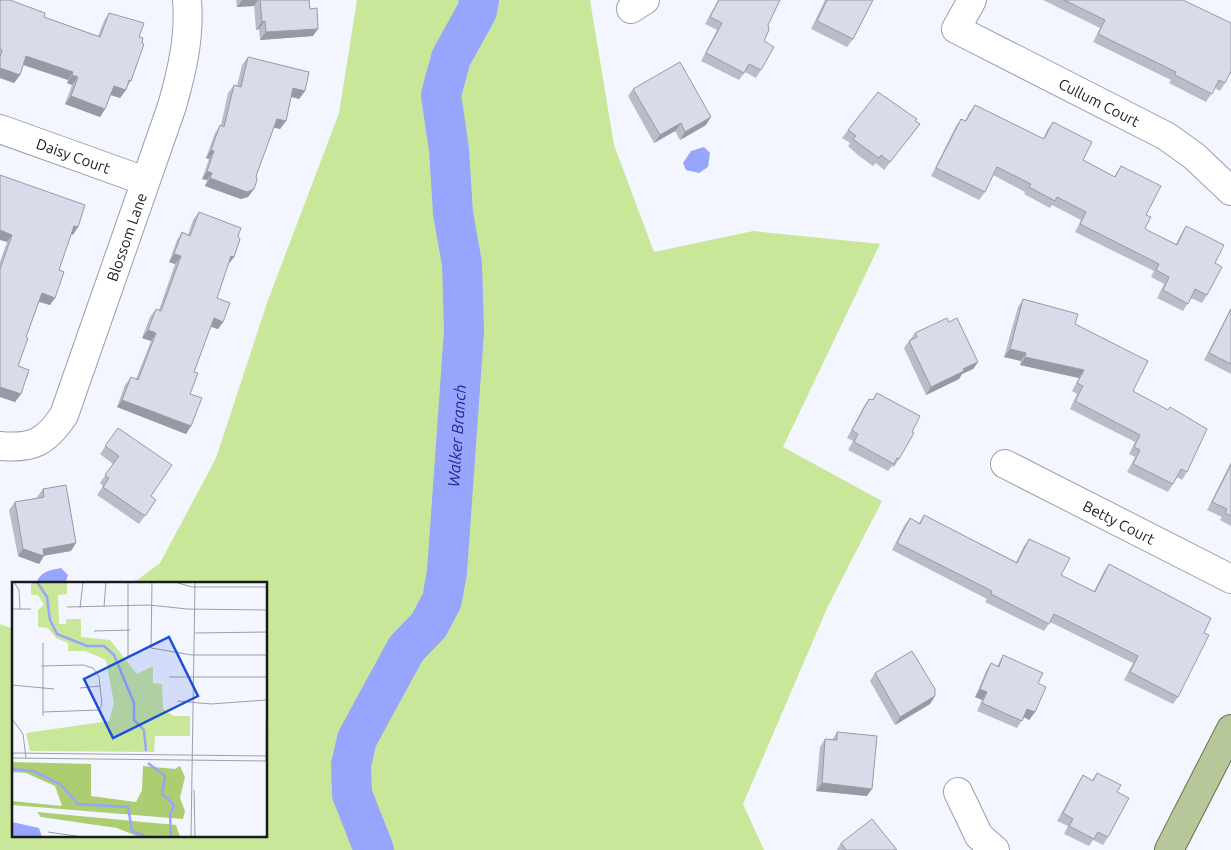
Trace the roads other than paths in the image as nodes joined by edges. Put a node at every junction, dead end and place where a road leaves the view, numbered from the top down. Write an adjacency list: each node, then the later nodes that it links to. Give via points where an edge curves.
1 (187, 0): 4 (street, Blossom Lane, via 189,18 185,62)
2 (972, 0): 5 (street, Cullum Court, via 956,29 1166,136 1194,156)
3 (0, 129): 4 (street, Daisy Court)
4 (145, 181): 6 (street, Blossom Lane, via 64,414 53,432 39,442)
5 (1231, 191)
6 (10, 447)
7 (1006, 464): 8 (street, Betty Court)
8 (1231, 579)
9 (1231, 729): 12 (main road)
10 (958, 792): 11 (street, via 979,836)
11 (995, 850)
12 (1169, 850)

